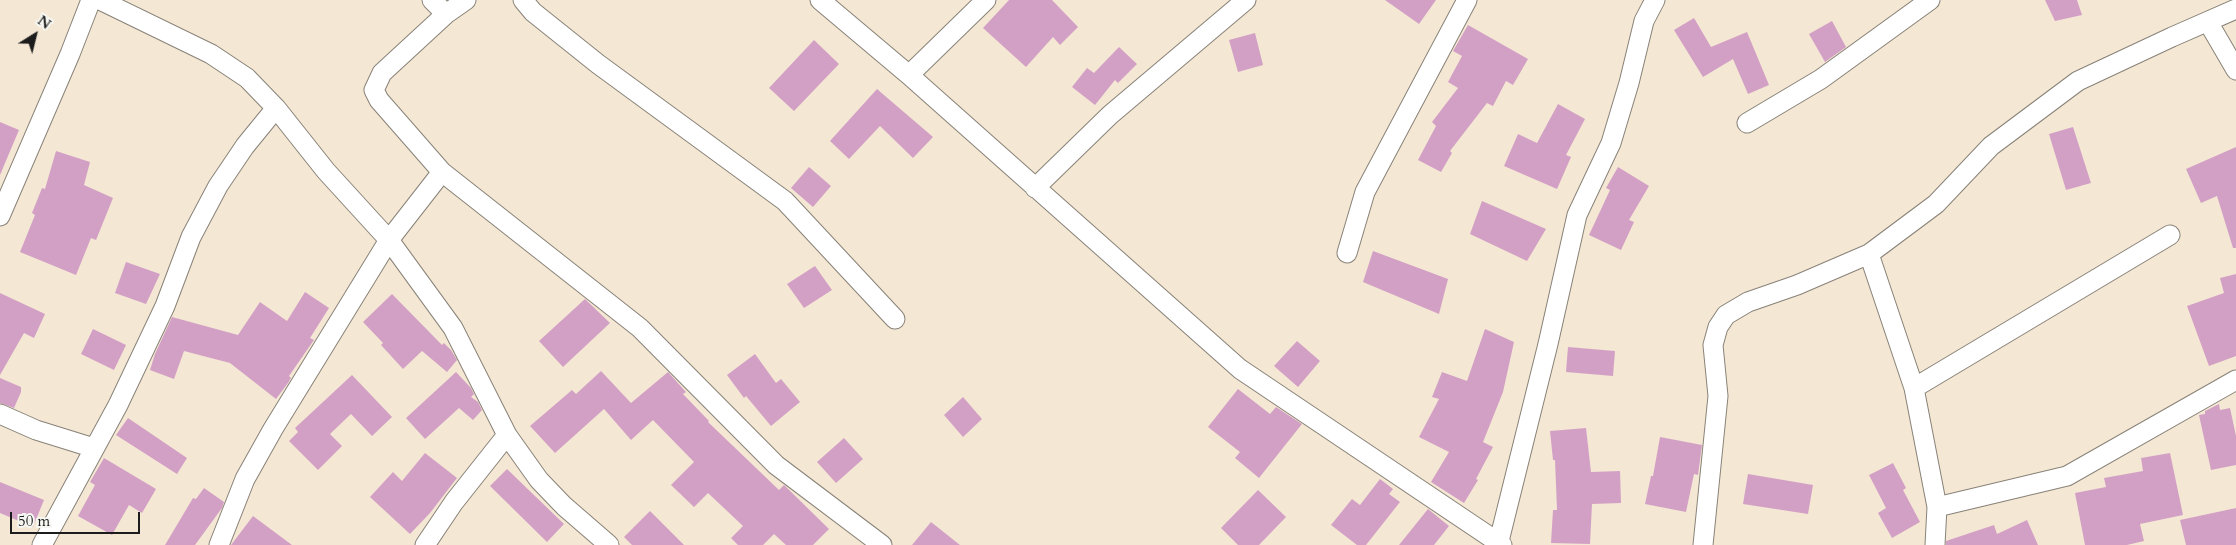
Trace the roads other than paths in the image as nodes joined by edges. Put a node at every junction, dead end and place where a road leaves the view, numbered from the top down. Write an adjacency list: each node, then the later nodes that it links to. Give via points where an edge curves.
1 (91, 0): 21 (street)
2 (100, 0): 17 (street, via 210,54 247,78)
3 (432, 0): 13 (street)
4 (466, 0): 13 (street)
5 (523, 0): 26 (street, via 533,12 598,64 785,201)
6 (820, 0): 16 (street)
7 (986, 0): 16 (street)
8 (1246, 0): 20 (street, via 1110,115)
9 (1467, 0): 24 (street, via 1365,192)
10 (1655, 0): 33 (street, via 1644,21 1611,143 1577,215)
11 (1930, 0): 18 (street, via 1821,79)
12 (2236, 9): 14 (street)
13 (446, 14): 19 (street, via 382,73 374,90 379,100)
14 (2208, 22): 15 (street); 25 (street, via 2078,81 1992,146 1936,204)
15 (2236, 70)
16 (910, 75): 20 (street)
17 (276, 108): 23 (street, via 326,171); 31 (street, via 218,186 191,237 165,306)
18 (1746, 123)
19 (442, 172): 23 (street); 38 (street, via 640,328 776,465)
20 (1035, 188): 33 (street, via 1240,369)
21 (0, 216)
22 (2170, 235): 28 (street)
23 (389, 240): 30 (street, via 453,328); 35 (street, via 245,479)
24 (1346, 252)
25 (1869, 254): 28 (street); 39 (street, via 1748,302 1726,315 1718,327 1713,345 1718,396)
26 (895, 319)
27 (2236, 380): 32 (street, via 2067,476)
28 (1914, 388): 32 (street)
29 (0, 414): 31 (street, via 36,430)
30 (507, 435): 36 (street); 37 (street, via 539,480)
31 (94, 448): 34 (street)
32 (1937, 507): 40 (street)
33 (1500, 544)
34 (42, 545)
35 (219, 545)
36 (425, 545)
37 (609, 545)
38 (882, 545)
39 (1703, 545)
40 (1935, 545)

